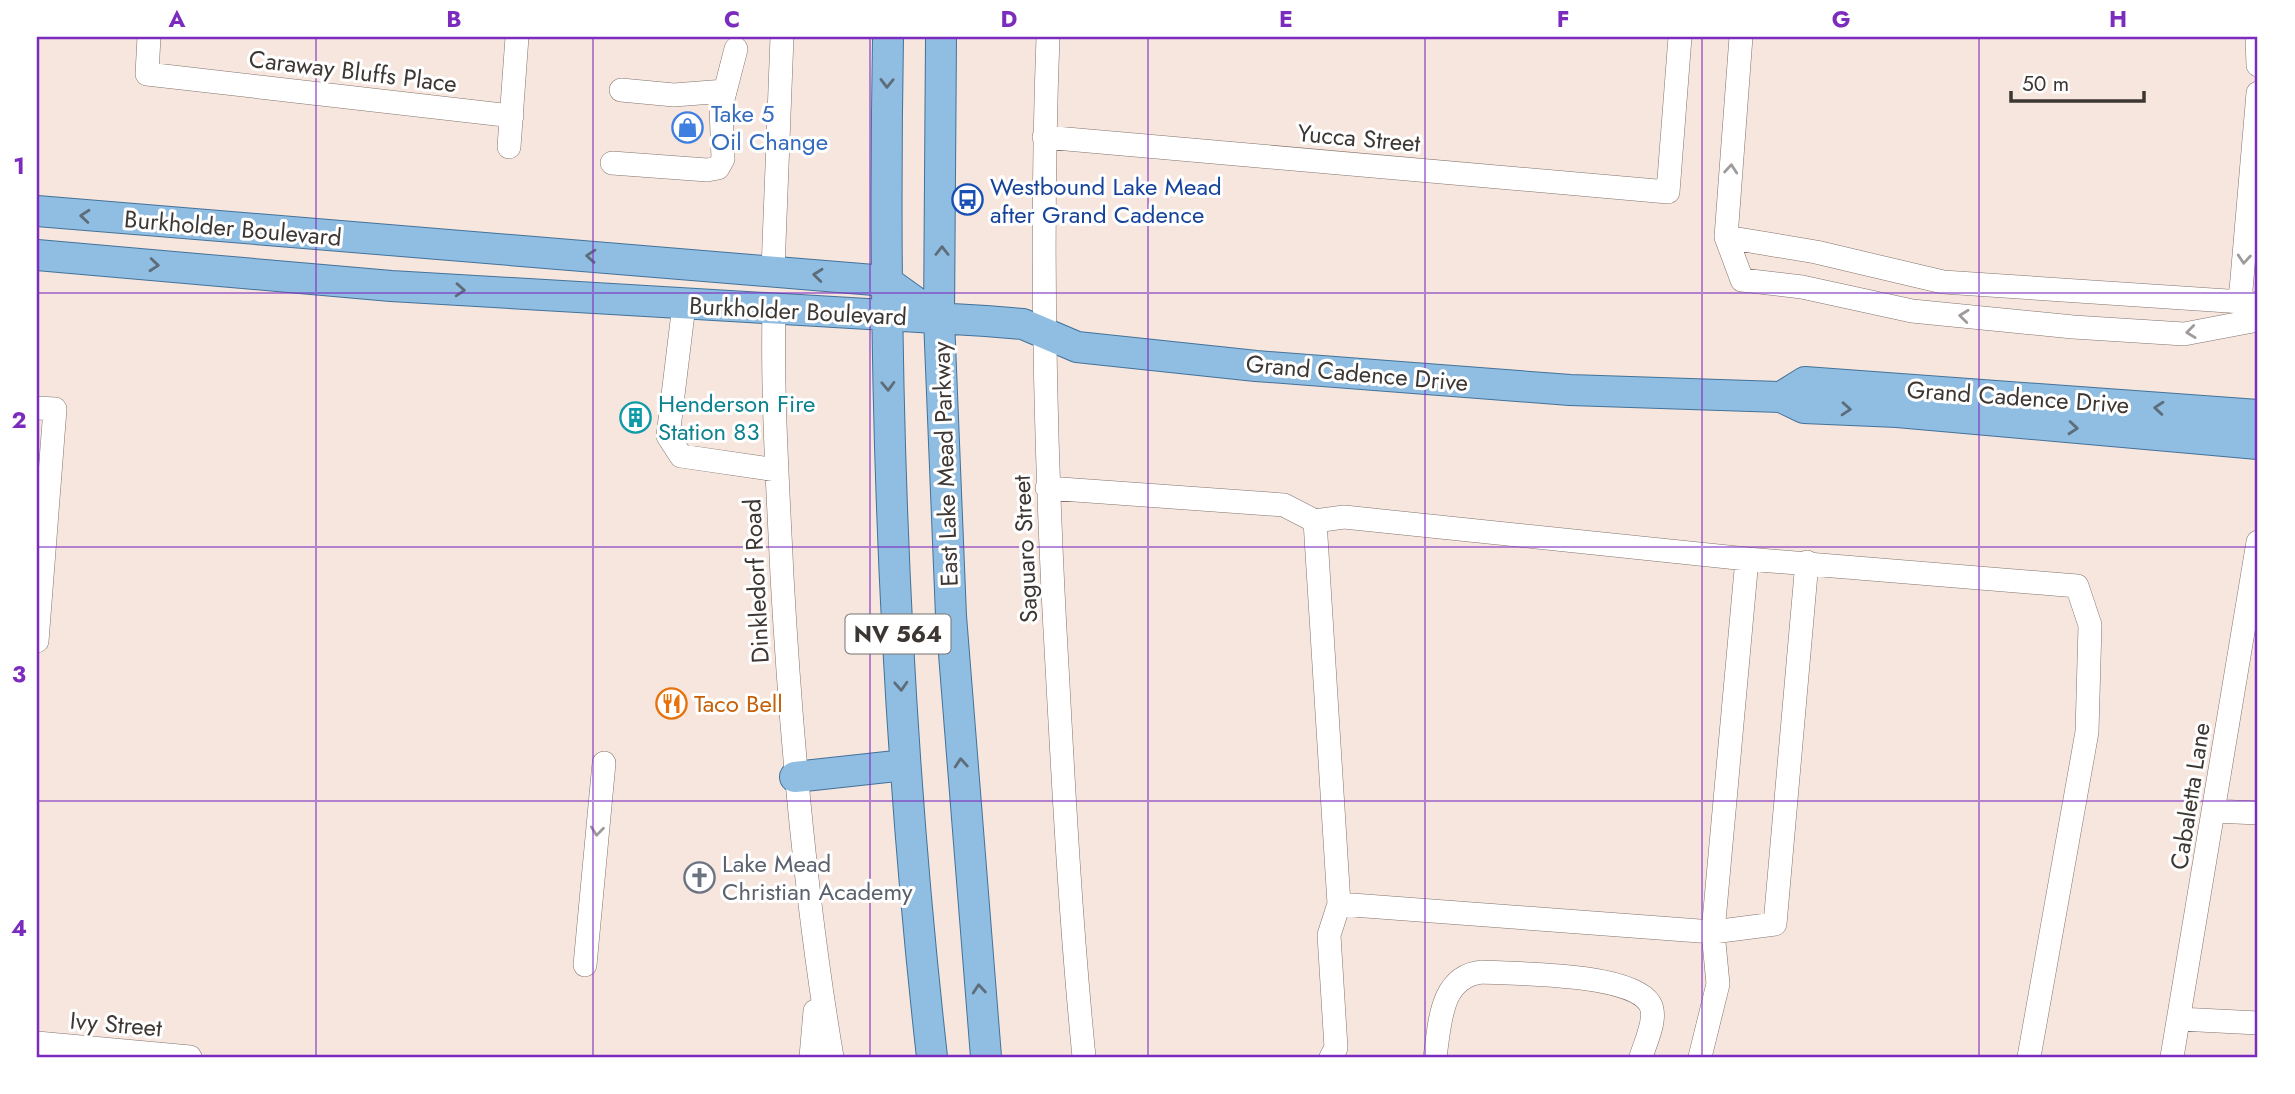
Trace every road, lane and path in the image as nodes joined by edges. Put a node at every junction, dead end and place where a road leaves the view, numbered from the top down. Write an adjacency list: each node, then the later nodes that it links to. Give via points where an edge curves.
1 (149, 37): 15 (street, Caraway Bluffs Place, via 147,74)
2 (517, 37): 15 (street)
3 (782, 37): 24 (street)
4 (888, 37): 25 (main road, NV 564, one-way to 25)
5 (941, 37): 32 (main road, East Lake Mead Parkway / NV 564, one-way to 5)
6 (1048, 37): 16 (street, Saguaro Street)
7 (1680, 37): 16 (street, Yucca Street, via 1668,192)
8 (1741, 37): 20 (street, one-way to 8)
9 (2257, 37): 11 (street)
10 (736, 50): 13 (street)
11 (2258, 65)
12 (621, 90): 13 (street, via 674,95)
13 (725, 91): 18 (street, via 721,107 723,159 718,168)
14 (2258, 93): 28 (street, one-way to 28)
15 (512, 116): 17 (street)
16 (1044, 137): 34 (street, Saguaro Street)
17 (509, 147)
18 (612, 163)
19 (37, 211): 21 (main road, Burkholder Boulevard, one-way to 19)
20 (1726, 237): 28 (street, via 1816,252 1943,282); 33 (street, one-way to 20, via 2185,334 1912,311 1802,287 1742,280)
21 (397, 241): 22 (main road, Burkholder Boulevard); 26 (main road)
22 (543, 253): 24 (main road, Burkholder Boulevard, one-way to 22); 27 (main road)
23 (37, 255): 26 (main road, Burkholder Boulevard, one-way to 26)
24 (773, 270): 25 (main road, Burkholder Boulevard, one-way to 24)
25 (886, 281): 31 (main road, NV 564); 32 (main road, Burkholder Boulevard)
26 (391, 286): 27 (main road, Burkholder Boulevard, one-way to 27)
27 (541, 296): 29 (main road, Burkholder Boulevard)
28 (2249, 302)
29 (684, 305): 30 (main road, Burkholder Boulevard); 39 (street, via 668,436 681,456)
30 (774, 310): 31 (main road, Burkholder Boulevard); 39 (street, Dinkledorf Road)
31 (886, 317): 32 (main road, Burkholder Boulevard); 48 (main road, NV 564, one-way to 48)
32 (939, 319): 34 (main road, Grand Cadence Drive, via 1023,324); 64 (main road, East Lake Mead Parkway / NV 564, one-way to 32, via 951,616)
33 (2258, 320)
34 (1046, 334): 35 (main road, Grand Cadence Drive, via 1077,347 1256,366 1570,390); 40 (street, Saguaro Street)
35 (1781, 397): 37 (main road, Grand Cadence Drive, one-way to 35, via 1805,382); 38 (main road, Grand Cadence Drive, one-way to 38, via 1804,408)
36 (37, 408): 45 (street, via 55,410)
37 (2258, 415)
38 (2258, 444)
39 (777, 470): 49 (street, Dinkledorf Road)
40 (1047, 488): 41 (street, via 1284,505); 65 (street, Saguaro Street, via 1070,912)
41 (1315, 521): 43 (street, via 1344,517); 52 (street)
42 (2258, 542): 50 (street, Cabaletta Lane)
43 (1747, 559): 44 (street); 53 (street)
44 (1808, 562): 53 (street, via 1775,924); 70 (street, via 2077,586 2090,625 2087,732)
45 (38, 617): 46 (street)
46 (37, 641)
47 (604, 763): 54 (street, one-way to 54)
48 (905, 765): 49 (main road); 63 (main road, NV 564)
49 (796, 777): 55 (street, Dinkledorf Road)
50 (2214, 811): 51 (street); 56 (street, Cabaletta Lane)
51 (2258, 813)
52 (1339, 904): 53 (street); 66 (street, via 1329,935 1336,1048)
53 (1713, 932): 69 (street, via 1718,984)
54 (585, 965)
55 (818, 976): 61 (street); 62 (street, Dinkledorf Road)
56 (2179, 1019): 57 (street); 71 (street, Cabaletta Lane)
57 (2258, 1023)
58 (37, 1043): 59 (street, Ivy Street)
59 (80, 1052): 60 (street, Ivy Street)
60 (190, 1057)
61 (811, 1057)
62 (832, 1057)
63 (932, 1057)
64 (986, 1057)
65 (1084, 1057)
66 (1331, 1057)
67 (1435, 1057): 68 (street, via 1451,988 1465,976 1482,972 1586,978 1637,993 1653,1012)
68 (1641, 1057)
69 (1700, 1057)
70 (2029, 1057)
71 (2172, 1057)

